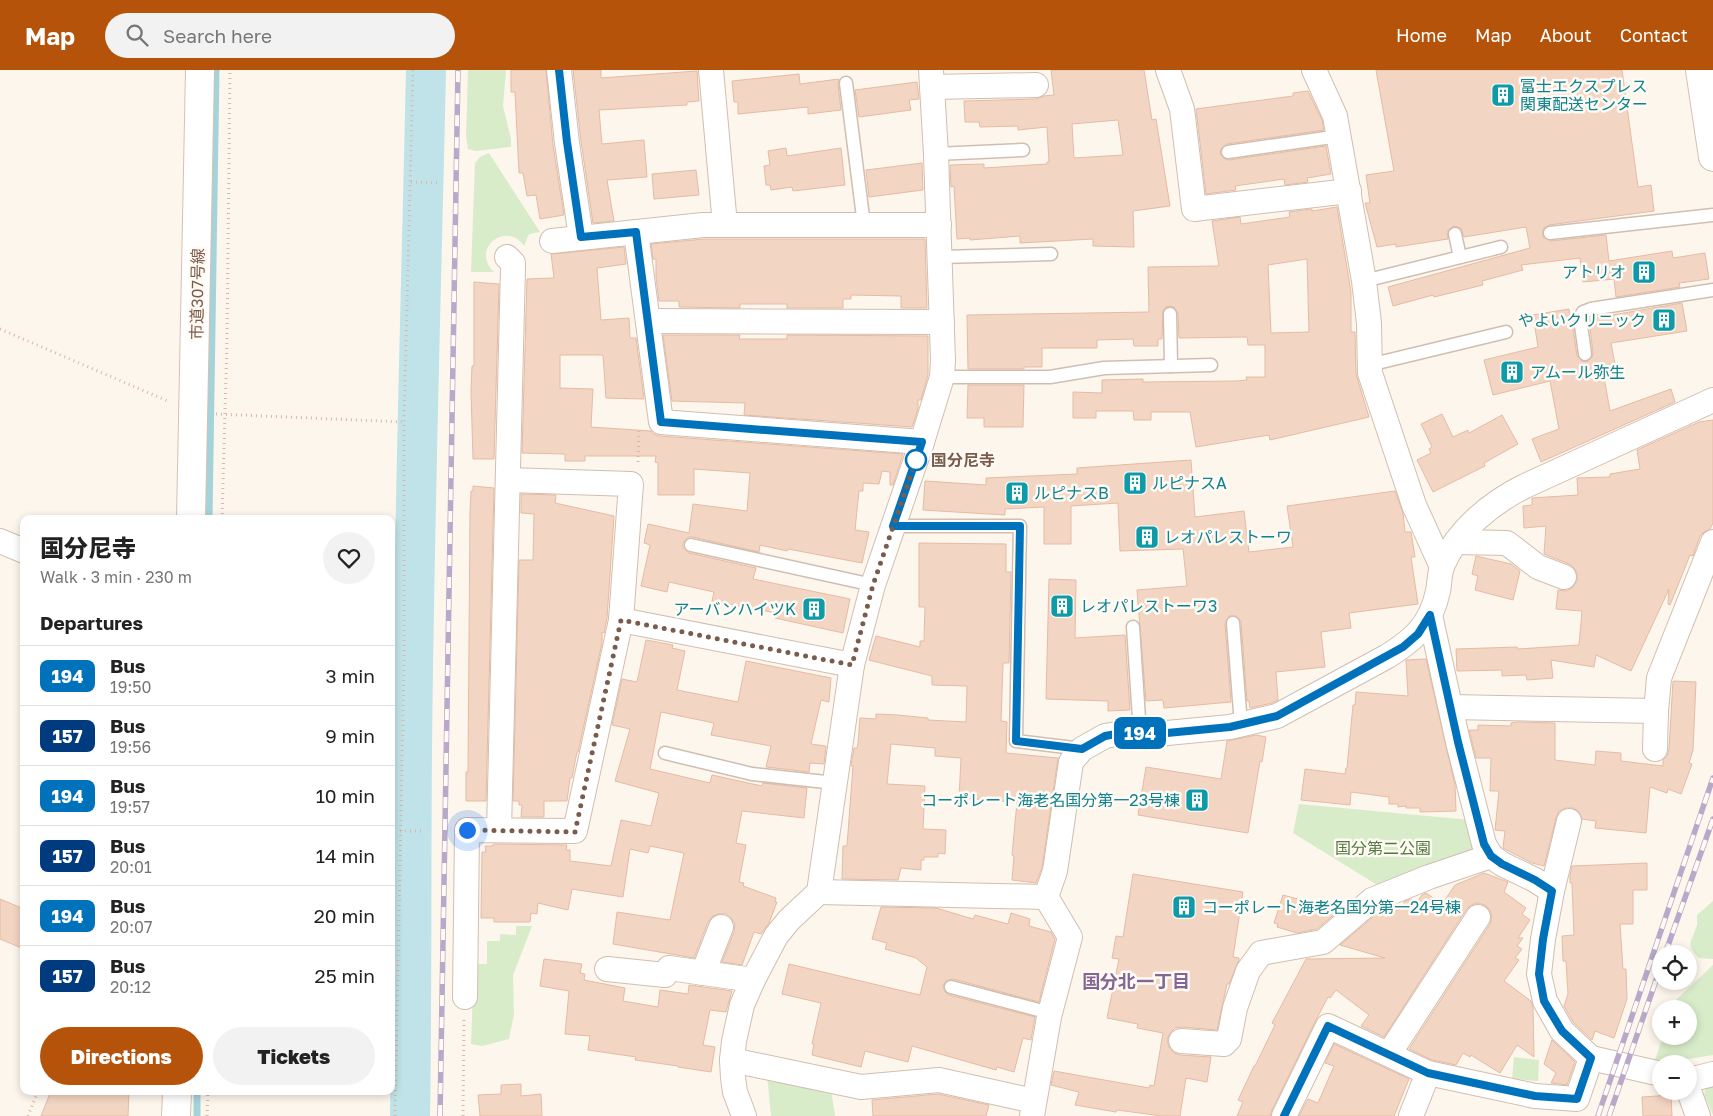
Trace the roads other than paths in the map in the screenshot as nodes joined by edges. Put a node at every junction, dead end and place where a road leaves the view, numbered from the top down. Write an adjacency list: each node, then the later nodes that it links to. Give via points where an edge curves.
1 (200, 70): 44 (street, 市道307号線, via 214,414)
2 (559, 70): 23 (street)
3 (711, 70): 17 (street)
4 (1168, 70): 15 (street, via 1182,109 1194,209)
5 (1314, 70): 10 (street, via 1336,116)
6 (1700, 70): 14 (street)
7 (931, 78): 9 (street); 13 (street)
8 (846, 84): 18 (lane)
9 (1036, 85)
10 (1339, 136): 12 (lane); 15 (street)
11 (1023, 150): 13 (lane)
12 (1228, 152)
13 (936, 154): 19 (street)
14 (1713, 157)
15 (1349, 191): 30 (street)
16 (1713, 215): 21 (lane)
17 (725, 225): 18 (street); 20 (street)
18 (864, 225): 19 (street)
19 (939, 225): 28 (street)
20 (636, 232): 23 (street); 33 (street)
21 (1550, 233)
22 (1455, 234): 29 (lane)
23 (581, 237): 24 (street)
24 (552, 241)
25 (1501, 247): 29 (lane)
26 (1051, 254): 28 (lane)
27 (506, 257): 43 (street, via 513,263)
28 (940, 257): 34 (street)
29 (1460, 257): 30 (lane)
30 (1364, 281): 38 (street, via 1369,323)
31 (1713, 290): 36 (lane, via 1591,308 1580,318)
32 (1170, 314): 39 (lane)
33 (648, 321): 34 (street); 42 (street, via 661,422)
34 (942, 322): 40 (street)
35 (1506, 332): 38 (lane)
36 (1585, 354)
37 (1211, 365): 39 (lane)
38 (1368, 365): 51 (street, via 1414,505)
39 (1171, 366): 40 (lane, via 1104,368 1050,377)
40 (942, 377): 42 (street)
41 (1713, 400): 47 (street, via 1511,493 1486,511)
42 (922, 442): 45 (street)
43 (508, 480): 55 (street, via 631,484); 68 (street)
44 (192, 515)
45 (893, 526): 53 (street); 63 (lane, via 1020,526 1016,741)
46 (0, 541): 50 (street)
47 (1456, 542): 51 (street); 52 (street, via 1507,543 1538,567)
48 (1713, 542): 60 (street, via 1659,678)
49 (691, 545): 53 (lane)
50 (20, 549)
51 (1442, 567): 54 (street)
52 (1564, 577)
53 (873, 585): 58 (street)
54 (1430, 615): 59 (street); 61 (street, via 1418,634 1386,657 1277,716)
55 (621, 620): 58 (street); 68 (street, via 575,832)
56 (1233, 624): 61 (lane)
57 (1133, 627): 62 (lane)
58 (852, 665): 66 (street)
59 (1451, 707): 60 (street); 69 (street, via 1484,844)
60 (1656, 711): 64 (street)
61 (1241, 725): 62 (street)
62 (1140, 734): 63 (street, via 1105,736)
63 (1082, 749): 72 (street, via 1071,762 1055,871)
64 (1655, 749)
65 (665, 753): 66 (lane, via 752,774)
66 (835, 783): 71 (street)
67 (1569, 821): 70 (street)
68 (499, 830): 79 (street, via 467,830)
69 (1491, 856): 70 (street); 81 (street, via 1372,900 1323,942 1261,953 1248,971 1235,1008 1229,1039 1224,1044)
70 (1552, 891): 83 (street, via 1539,974 1544,1001 1562,1031)
71 (819, 892): 72 (street); 77 (street, via 776,936)
72 (1046, 897): 80 (street, via 1070,937)
73 (1478, 917): 82 (street)
74 (721, 927): 76 (street)
75 (607, 969): 76 (street, via 665,975 669,968)
76 (702, 973): 77 (street)
77 (753, 980): 84 (street, via 742,1005)
78 (951, 987): 80 (lane)
79 (465, 996)
80 (1050, 1013): 92 (street)
81 (1181, 1041)
82 (1389, 1054): 86 (street); 95 (street, via 1328,1026)
83 (1591, 1058): 85 (street); 91 (street, via 1577,1099)
84 (732, 1060): 92 (street, via 861,1086 939,1080); 94 (street, via 734,1085)
85 (1652, 1072)
86 (1428, 1073): 91 (street); 96 (street)
87 (1713, 1074): 88 (street)
88 (1697, 1078)
89 (177, 1095): 93 (street)
90 (1692, 1100): 97 (street)
91 (1532, 1106)
92 (1033, 1109)
93 (176, 1116)
94 (744, 1116)
95 (1284, 1116)
96 (1412, 1116)
97 (1698, 1116)

